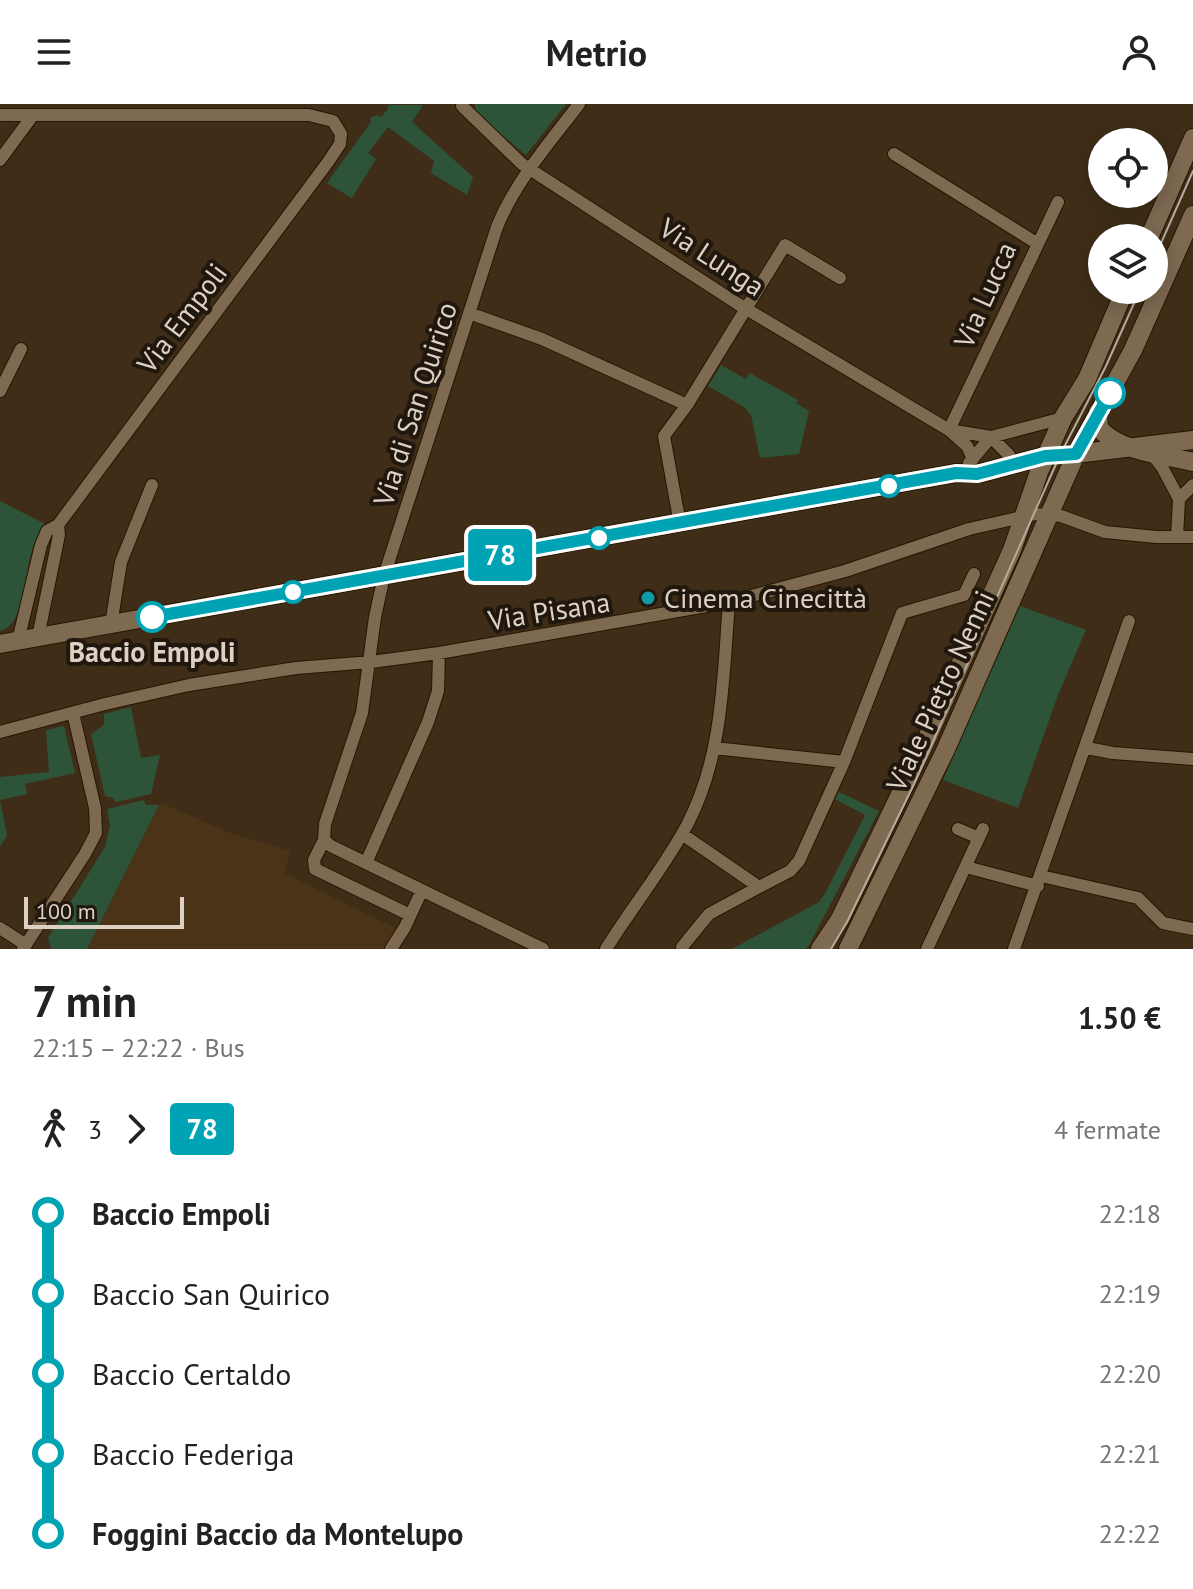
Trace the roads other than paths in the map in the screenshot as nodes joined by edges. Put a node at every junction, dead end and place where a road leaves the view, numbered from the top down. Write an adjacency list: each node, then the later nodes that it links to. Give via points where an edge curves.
1 (579, 104): 8 (street, Via di San Quirico)
2 (462, 106): 8 (street, Via Lunga)
3 (0, 115): 4 (street)
4 (33, 115): 7 (street); 38 (street, Via Empoli, via 309,115 333,121 341,137 336,151)
5 (1193, 138): 11 (main road)
6 (894, 154): 12 (street, Via Lucca)
7 (0, 160)
8 (531, 169): 15 (street, Via Lunga); 16 (street, Via di San Quirico, via 500,219)
9 (1058, 202): 12 (street)
10 (1193, 215): 20 (main road, Viale Pietro Nenni, via 1133,350)
11 (1155, 224)
12 (1038, 244): 22 (street, Via Lucca)
13 (840, 278): 15 (street, via 785,245)
14 (1119, 304): 21 (main road, Viale Pietro Nenni, via 1087,379)
15 (746, 308): 19 (street); 22 (street, Via Lunga)
16 (469, 313): 19 (street, via 542,339); 42 (street, Via di San Quirico)
17 (21, 349): 18 (street)
18 (0, 391)
19 (687, 405): 37 (street, via 664,436)
20 (1098, 412): 25 (main road, via 1102,432); 26 (main road, Viale Pietro Nenni)
21 (1063, 418): 23 (street); 27 (main road, Viale Pietro Nenni)
22 (949, 430): 23 (street, Via Lunga); 30 (street, Via Lunga, via 967,446)
23 (991, 437): 28 (street); 30 (street)
24 (1193, 440): 25 (main road)
25 (1141, 449): 26 (main road); 29 (main road); 34 (street, via 1162,467)
26 (1076, 454): 27 (main road); 35 (main road, Viale Pietro Nenni)
27 (1046, 456): 28 (main road); 33 (main road, Viale Pietro Nenni)
28 (1007, 461): 30 (main road, via 977,474); 33 (main road)
29 (1193, 462)
30 (965, 466): 37 (main road)
31 (152, 485): 45 (street, via 121,562)
32 (1193, 485): 34 (street)
33 (1033, 489): 36 (main road, Viale Pietro Nenni)
34 (1179, 499): 39 (street)
35 (1052, 514): 36 (street, Via Pisana); 39 (street, Via Pisana, via 1098,530); 73 (main road, Viale Pietro Nenni)
36 (1025, 516): 43 (street, Via Pisana); 72 (main road, Viale Pietro Nenni, via 897,802)
37 (680, 524): 42 (main road)
38 (58, 525): 46 (street, Via Empoli); 47 (street, Via Empoli, via 47,531 41,545)
39 (1177, 537): 40 (street, Via Pisana)
40 (1193, 537)
41 (974, 574): 55 (street, via 964,595 902,613)
42 (384, 576): 45 (main road); 49 (street, Via di San Quirico)
43 (729, 602): 48 (street, Via Pisana); 52 (street)
44 (1129, 621): 53 (street)
45 (111, 625): 46 (main road)
46 (38, 637): 47 (main road)
47 (9, 643)
48 (439, 653): 49 (street, Via Pisana); 59 (street, via 438,691 428,722)
49 (371, 662): 50 (street, Via Pisana, via 275,671); 58 (street, Via di San Quirico, via 362,713)
50 (73, 713): 51 (street, Via Pisana); 67 (street, via 96,833)
51 (0, 732)
52 (714, 748): 55 (street); 57 (street, via 705,784)
53 (1087, 748): 54 (street); 61 (street)
54 (1193, 759)
55 (844, 762): 62 (street, via 799,861)
56 (958, 829): 60 (street, via 981,834)
57 (682, 834): 62 (street); 71 (street)
58 (324, 840): 59 (street); 64 (street, Via di San Quirico, via 315,869)
59 (366, 863): 63 (street)
60 (966, 867): 61 (street); 74 (street)
61 (1040, 881): 66 (street, via 1138,898 1163,923); 75 (street)
62 (759, 887): 68 (street, via 709,914)
63 (422, 890): 64 (street); 70 (street)
64 (410, 915): 69 (street)
65 (0, 928): 67 (street)
66 (1193, 929)
67 (25, 947)
68 (682, 947)
69 (391, 949)
70 (543, 949)
71 (606, 949)
72 (820, 949)
73 (848, 949)
74 (927, 949)
75 (1014, 949)

